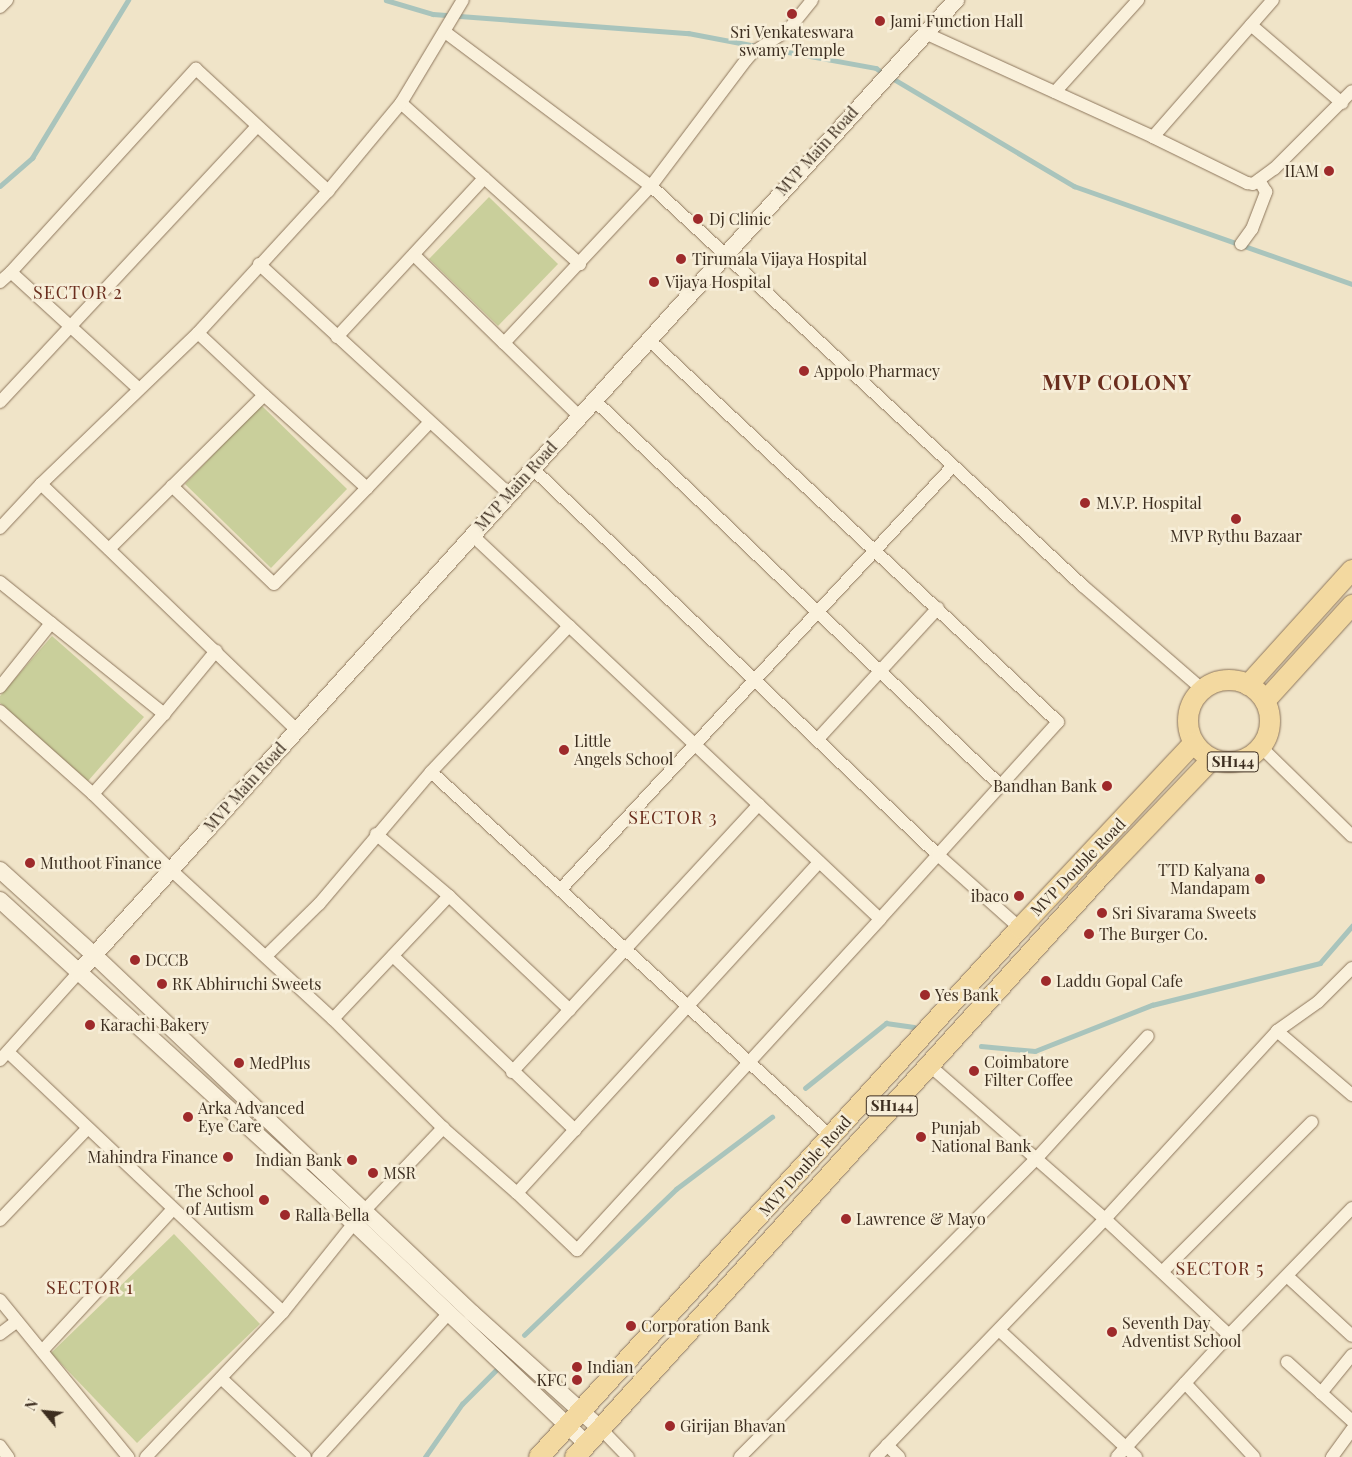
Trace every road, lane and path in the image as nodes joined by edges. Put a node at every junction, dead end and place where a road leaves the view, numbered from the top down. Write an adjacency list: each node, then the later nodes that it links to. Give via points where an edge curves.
1 (7, 0): 7 (street)
2 (463, 0): 9 (street)
3 (812, 0): 19 (street, via 788,30 752,53)
4 (956, 0): 10 (street, MVP Main Road)
5 (1138, 0): 12 (street)
6 (1272, 0): 8 (street)
7 (0, 6)
8 (1251, 25): 14 (street); 16 (street)
9 (447, 28): 13 (street); 19 (street)
10 (925, 33): 12 (street); 22 (street, MVP Main Road)
11 (1352, 91): 14 (street)
12 (1055, 92): 16 (street)
13 (401, 103): 17 (street); 20 (street)
14 (1342, 103): 18 (street)
15 (256, 126): 20 (street); 26 (street, via 196,69); 28 (street)
16 (1153, 137): 18 (street, via 1241,181 1253,184)
17 (484, 178): 23 (street); 25 (street)
18 (1259, 180): 21 (street, via 1266,192 1252,229)
19 (651, 186): 22 (street); 25 (street)
20 (328, 191): 24 (street)
21 (1241, 244)
22 (726, 253): 31 (street, MVP Main Road); 39 (street)
23 (414, 254): 30 (street); 32 (street)
24 (259, 264): 29 (street); 30 (street)
25 (580, 264): 32 (street)
26 (11, 272): 27 (street); 28 (street)
27 (0, 282)
28 (70, 327): 33 (street); 36 (street)
29 (198, 333): 33 (street); 34 (street)
30 (338, 337): 38 (street)
31 (648, 339): 35 (street, MVP Main Road); 48 (street)
32 (504, 343): 37 (street)
33 (139, 389): 41 (street)
34 (264, 395): 42 (street); 43 (street)
35 (594, 400): 37 (street, MVP Main Road); 53 (street)
36 (0, 402)
37 (579, 416): 40 (street, MVP Main Road)
38 (430, 422): 43 (street); 44 (street)
39 (953, 466): 48 (street); 63 (street, via 1083,586)
40 (532, 468): 44 (street, MVP Main Road); 60 (street)
41 (41, 484): 45 (street); 47 (street)
42 (172, 486): 43 (street, via 274,584); 47 (street)
43 (367, 488)
44 (509, 494): 46 (street, MVP Main Road)
45 (0, 528)
46 (472, 535): 56 (street); 67 (street, MVP Main Road)
47 (109, 549): 58 (street)
48 (876, 550): 52 (street); 53 (street)
49 (1352, 570): 54 (main road)
50 (0, 582): 55 (street)
51 (1352, 605): 57 (main road)
52 (938, 608): 59 (street); 74 (street, via 1058,722)
53 (819, 612): 59 (street); 60 (street)
54 (1307, 620): 57 (main road); 61 (main road)
55 (50, 623): 62 (street); 66 (street)
56 (569, 626): 70 (street); 73 (street)
57 (1324, 636): 64 (main road)
58 (216, 652): 66 (street); 67 (street)
59 (880, 670): 68 (street); 74 (street)
60 (755, 681): 68 (street); 70 (street)
61 (1248, 685): 63 (main road, via 1225,681); 64 (main road)
62 (0, 687)
63 (1203, 690): 69 (main road, SH144, via 1193,701 1189,715)
64 (1265, 702): 71 (main road, SH144, via 1270,725)
65 (0, 711): 75 (street)
66 (164, 714): 75 (street)
67 (297, 730): 82 (street, MVP Main Road)
68 (817, 740): 79 (street)
69 (1194, 743): 72 (main road, SH144); 87 (main road, MVP Double Road / SH144)
70 (696, 744): 76 (street); 83 (street)
71 (1261, 746): 72 (main road, SH144, via 1251,756 1238,761); 78 (street)
72 (1212, 759): 88 (main road, MVP Double Road / SH144)
73 (431, 772): 77 (street); 83 (street)
74 (1001, 786): 79 (street)
75 (93, 794): 82 (street)
76 (759, 804): 80 (street); 89 (street)
77 (376, 834): 84 (street); 91 (street, via 319,904)
78 (1352, 836)
79 (938, 855): 86 (street); 87 (street)
80 (819, 862): 86 (street); 95 (street)
81 (0, 870): 90 (street)
82 (171, 870): 90 (street, MVP Main Road); 91 (street)
83 (561, 889): 89 (street)
84 (449, 896): 92 (street); 96 (street)
85 (0, 900): 94 (street)
86 (880, 919): 101 (street)
87 (1020, 928): 88 (main road); 109 (main road, MVP Double Road / SH144)
88 (1037, 946): 102 (main road, MVP Double Road / SH144)
89 (626, 948): 95 (street); 96 (street)
90 (94, 955): 94 (street, MVP Main Road); 114 (street)
91 (266, 956): 97 (street)
92 (393, 956): 97 (street); 103 (street)
93 (1352, 968): 98 (street, via 1318,1002)
94 (78, 973): 100 (street); 114 (street)
95 (689, 1007): 101 (street); 108 (street)
96 (570, 1010): 103 (street)
97 (333, 1019): 106 (street)
98 (1277, 1030): 104 (street); 115 (street)
99 (1148, 1036): 110 (street)
100 (4, 1056): 107 (street)
101 (749, 1062): 109 (street); 111 (street, via 577,1250)
102 (929, 1065): 110 (street); 135 (main road, MVP Double Road / SH144)
103 (512, 1072): 108 (street)
104 (1352, 1095)
105 (1312, 1122): 117 (street)
106 (443, 1128): 111 (street); 114 (street)
107 (87, 1129): 113 (street); 116 (street)
108 (575, 1130): 111 (street)
109 (831, 1137): 133 (main road, MVP Double Road / SH144)
110 (1036, 1159): 115 (street); 148 (street)
111 (517, 1193)
112 (1352, 1208): 118 (street)
113 (173, 1209): 120 (street); 127 (street)
114 (359, 1217): 120 (street); 121 (street); 133 (street)
115 (1105, 1218): 117 (street); 123 (street)
116 (0, 1220)
117 (1162, 1272): 125 (street)
118 (1287, 1276): 125 (street); 126 (street)
119 (0, 1300): 122 (street)
120 (283, 1312): 130 (street)
121 (448, 1314): 133 (street); 145 (street)
122 (17, 1321): 124 (street); 127 (street)
123 (999, 1330): 137 (street); 140 (street)
124 (0, 1334)
125 (1229, 1335): 131 (street)
126 (1352, 1336)
127 (42, 1351): 142 (street)
128 (1352, 1355): 132 (street)
129 (1287, 1362): 132 (street)
130 (221, 1378): 143 (street); 144 (street)
131 (1185, 1383): 140 (street); 152 (street)
132 (1321, 1393): 134 (street)
133 (574, 1419): 135 (street); 139 (street); 146 (main road, MVP Double Road / SH144)
134 (1352, 1421)
135 (601, 1429): 139 (main road, MVP Double Road / SH144); 147 (street)
136 (1352, 1429): 153 (street)
137 (887, 1445): 149 (street); 150 (street)
138 (0, 1446): 141 (street)
139 (581, 1450)
140 (1122, 1452): 151 (street)
141 (8, 1457)
142 (128, 1457)
143 (146, 1457)
144 (305, 1457)
145 (318, 1457)
146 (539, 1457)
147 (628, 1457)
148 (740, 1457)
149 (876, 1457)
150 (899, 1457)
151 (1136, 1457)
152 (1254, 1457)
153 (1332, 1457)

